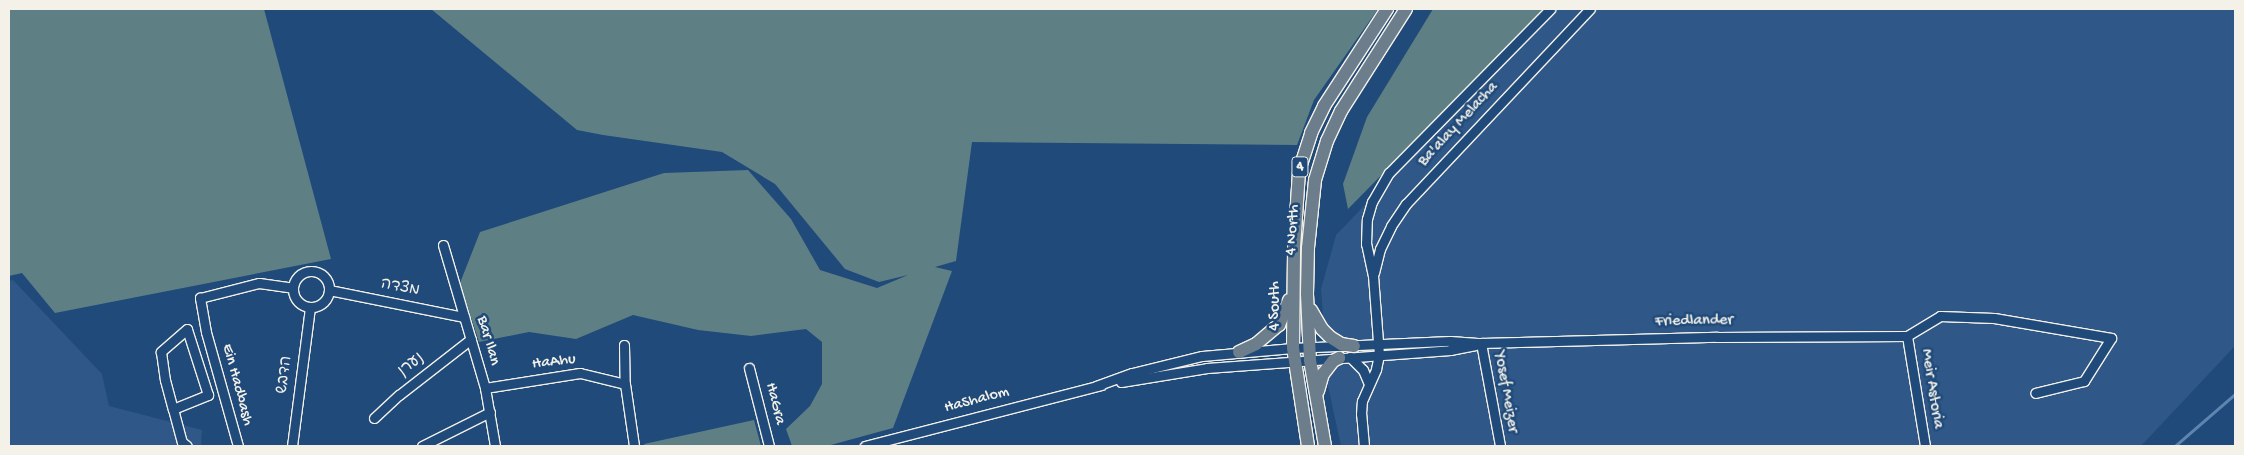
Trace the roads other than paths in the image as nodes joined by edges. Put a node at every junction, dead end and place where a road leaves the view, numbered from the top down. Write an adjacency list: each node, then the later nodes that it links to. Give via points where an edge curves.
1 (1387, 9): 8 (highway, 4 South / 4, via 1324,106 1311,133 1299,170)
2 (1406, 9): 10 (highway, 4 North / 4, via 1341,111 1326,141 1314,189 1308,248)
3 (1550, 9): 6 (street, Ba'alay Melacha, via 1379,186 1367,219 1366,244)
4 (1590, 9): 6 (street, Ba'alay Melacha, via 1406,204 1380,249)
5 (443, 245): 12 (street, Bar Ilan)
6 (1373, 276): 17 (street, Ba'alay Melacha)
7 (293, 288): 9 (street, via 297,278 306,271 312,271 327,279); 11 (street, via 296,299); 35 (street, Ein Hadbash, via 259,283 200,298 206,332)
8 (1292, 288): 18 (highway, 4 South / 4); 19 (highway, via 1279,324 1256,344)
9 (330, 290): 11 (street, via 321,304); 12 (street, מצדה)
10 (1308, 303): 20 (highway, 4 North / 4); 21 (highway, via 1322,329)
11 (310, 307): 36 (street, הדבש)
12 (464, 317): 14 (street, Bar Ilan)
13 (1907, 336): 15 (street, Friedlander, via 1717,336); 29 (street, via 1940,316 1994,318 2111,338 2084,381); 46 (street, Meir Astoria)
14 (471, 339): 28 (street, Bar Ilan); 33 (street, נערן)
15 (1481, 343): 17 (street, Friedlander, via 1450,341); 22 (street, Friedlander, via 1450,350); 45 (street, Yosef Meizer)
16 (624, 345): 25 (street)
17 (1378, 345): 21 (street, Friedlander); 22 (street, Ba'alay Melacha)
18 (1293, 348): 19 (street, HaShalom); 20 (street, HaShalom); 23 (highway, 4 South / 4)
19 (1239, 352): 27 (street, HaShalom, via 1194,358 1132,373)
20 (1310, 354): 21 (street, Friedlander); 21 (street, Friedlander); 23 (street, Friedlander); 30 (highway, 4 North / 4)
21 (1348, 354): 22 (street, Friedlander); 26 (street, via 1363,370); 30 (highway, via 1333,361 1323,374)
22 (1379, 355): 26 (street)
23 (1294, 362): 27 (street, HaShalom, via 1206,368); 42 (highway, 4 South / 4)
24 (749, 368): 40 (street, HaGra)
25 (625, 384): 28 (street, HaAhu, via 580,373); 39 (street)
26 (1369, 384): 44 (street, via 1362,401)
27 (1096, 386): 41 (street, HaShalom)
28 (485, 388): 32 (street, Bar Ilan)
29 (2035, 393)
30 (1316, 399): 43 (highway, 4 North / 4)
31 (173, 409): 31 (street, via 161,352 187,329 208,395); 34 (street, via 182,442)
32 (490, 412): 37 (street); 38 (street, Bar Ilan)
33 (374, 418)
34 (187, 446)
35 (238, 446)
36 (292, 446)
37 (422, 446)
38 (495, 446)
39 (634, 446)
40 (769, 446)
41 (865, 446)
42 (1308, 446)
43 (1325, 446)
44 (1364, 446)
45 (1500, 446)
46 (1925, 446)

